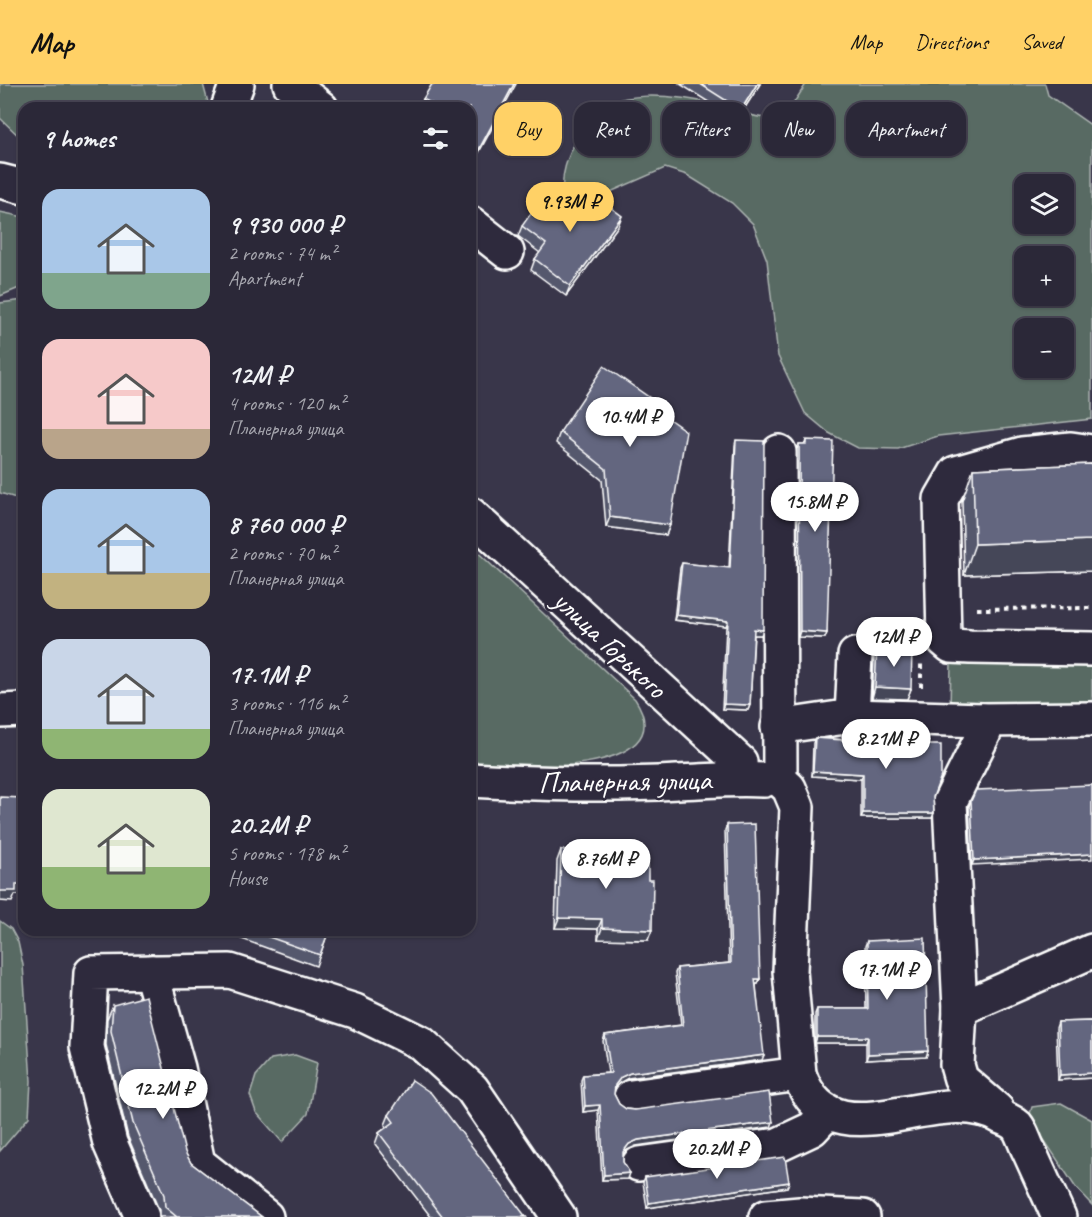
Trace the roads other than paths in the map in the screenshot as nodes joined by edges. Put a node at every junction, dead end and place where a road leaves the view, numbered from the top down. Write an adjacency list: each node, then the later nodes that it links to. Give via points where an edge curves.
1 (237, 84): 3 (street)
2 (290, 84): 4 (street)
3 (230, 102)
4 (313, 102)
5 (0, 181): 6 (street)
6 (18, 186)
7 (476, 228): 8 (street)
8 (507, 252)
9 (779, 452): 17 (street)
10 (1092, 452): 12 (street, via 1071,449 1022,454 956,473 941,499 944,640 951,646)
11 (476, 520): 18 (street, улица Горького, via 740,762)
12 (1092, 649)
13 (855, 655): 14 (street)
14 (852, 716): 16 (street); 17 (street)
15 (1092, 719): 16 (street)
16 (983, 720): 23 (street, via 984,733 950,802)
17 (778, 727): 20 (street)
18 (741, 778): 19 (street, Планерная улица, via 572,783); 20 (street, Планерная улица)
19 (476, 780)
20 (780, 780): 24 (street, via 789,788 797,807 790,971)
21 (1092, 951): 23 (street)
22 (151, 972): 29 (street, via 91,973 87,1047 110,1143); 30 (street, via 178,1068 198,1163); 31 (street, via 230,971 355,1011 421,1043 472,1089)
23 (960, 1009): 27 (street, via 957,1065 961,1079)
24 (799, 1074): 25 (street); 26 (street, via 811,1100)
25 (631, 1098)
26 (827, 1113): 27 (street, via 843,1119 967,1105 990,1110); 28 (street, via 812,1129 778,1145)
27 (1017, 1126): 34 (street)
28 (639, 1164)
29 (142, 1217)
30 (266, 1217)
31 (560, 1217)
32 (766, 1217): 33 (street)
33 (863, 1217)
34 (1059, 1217)

